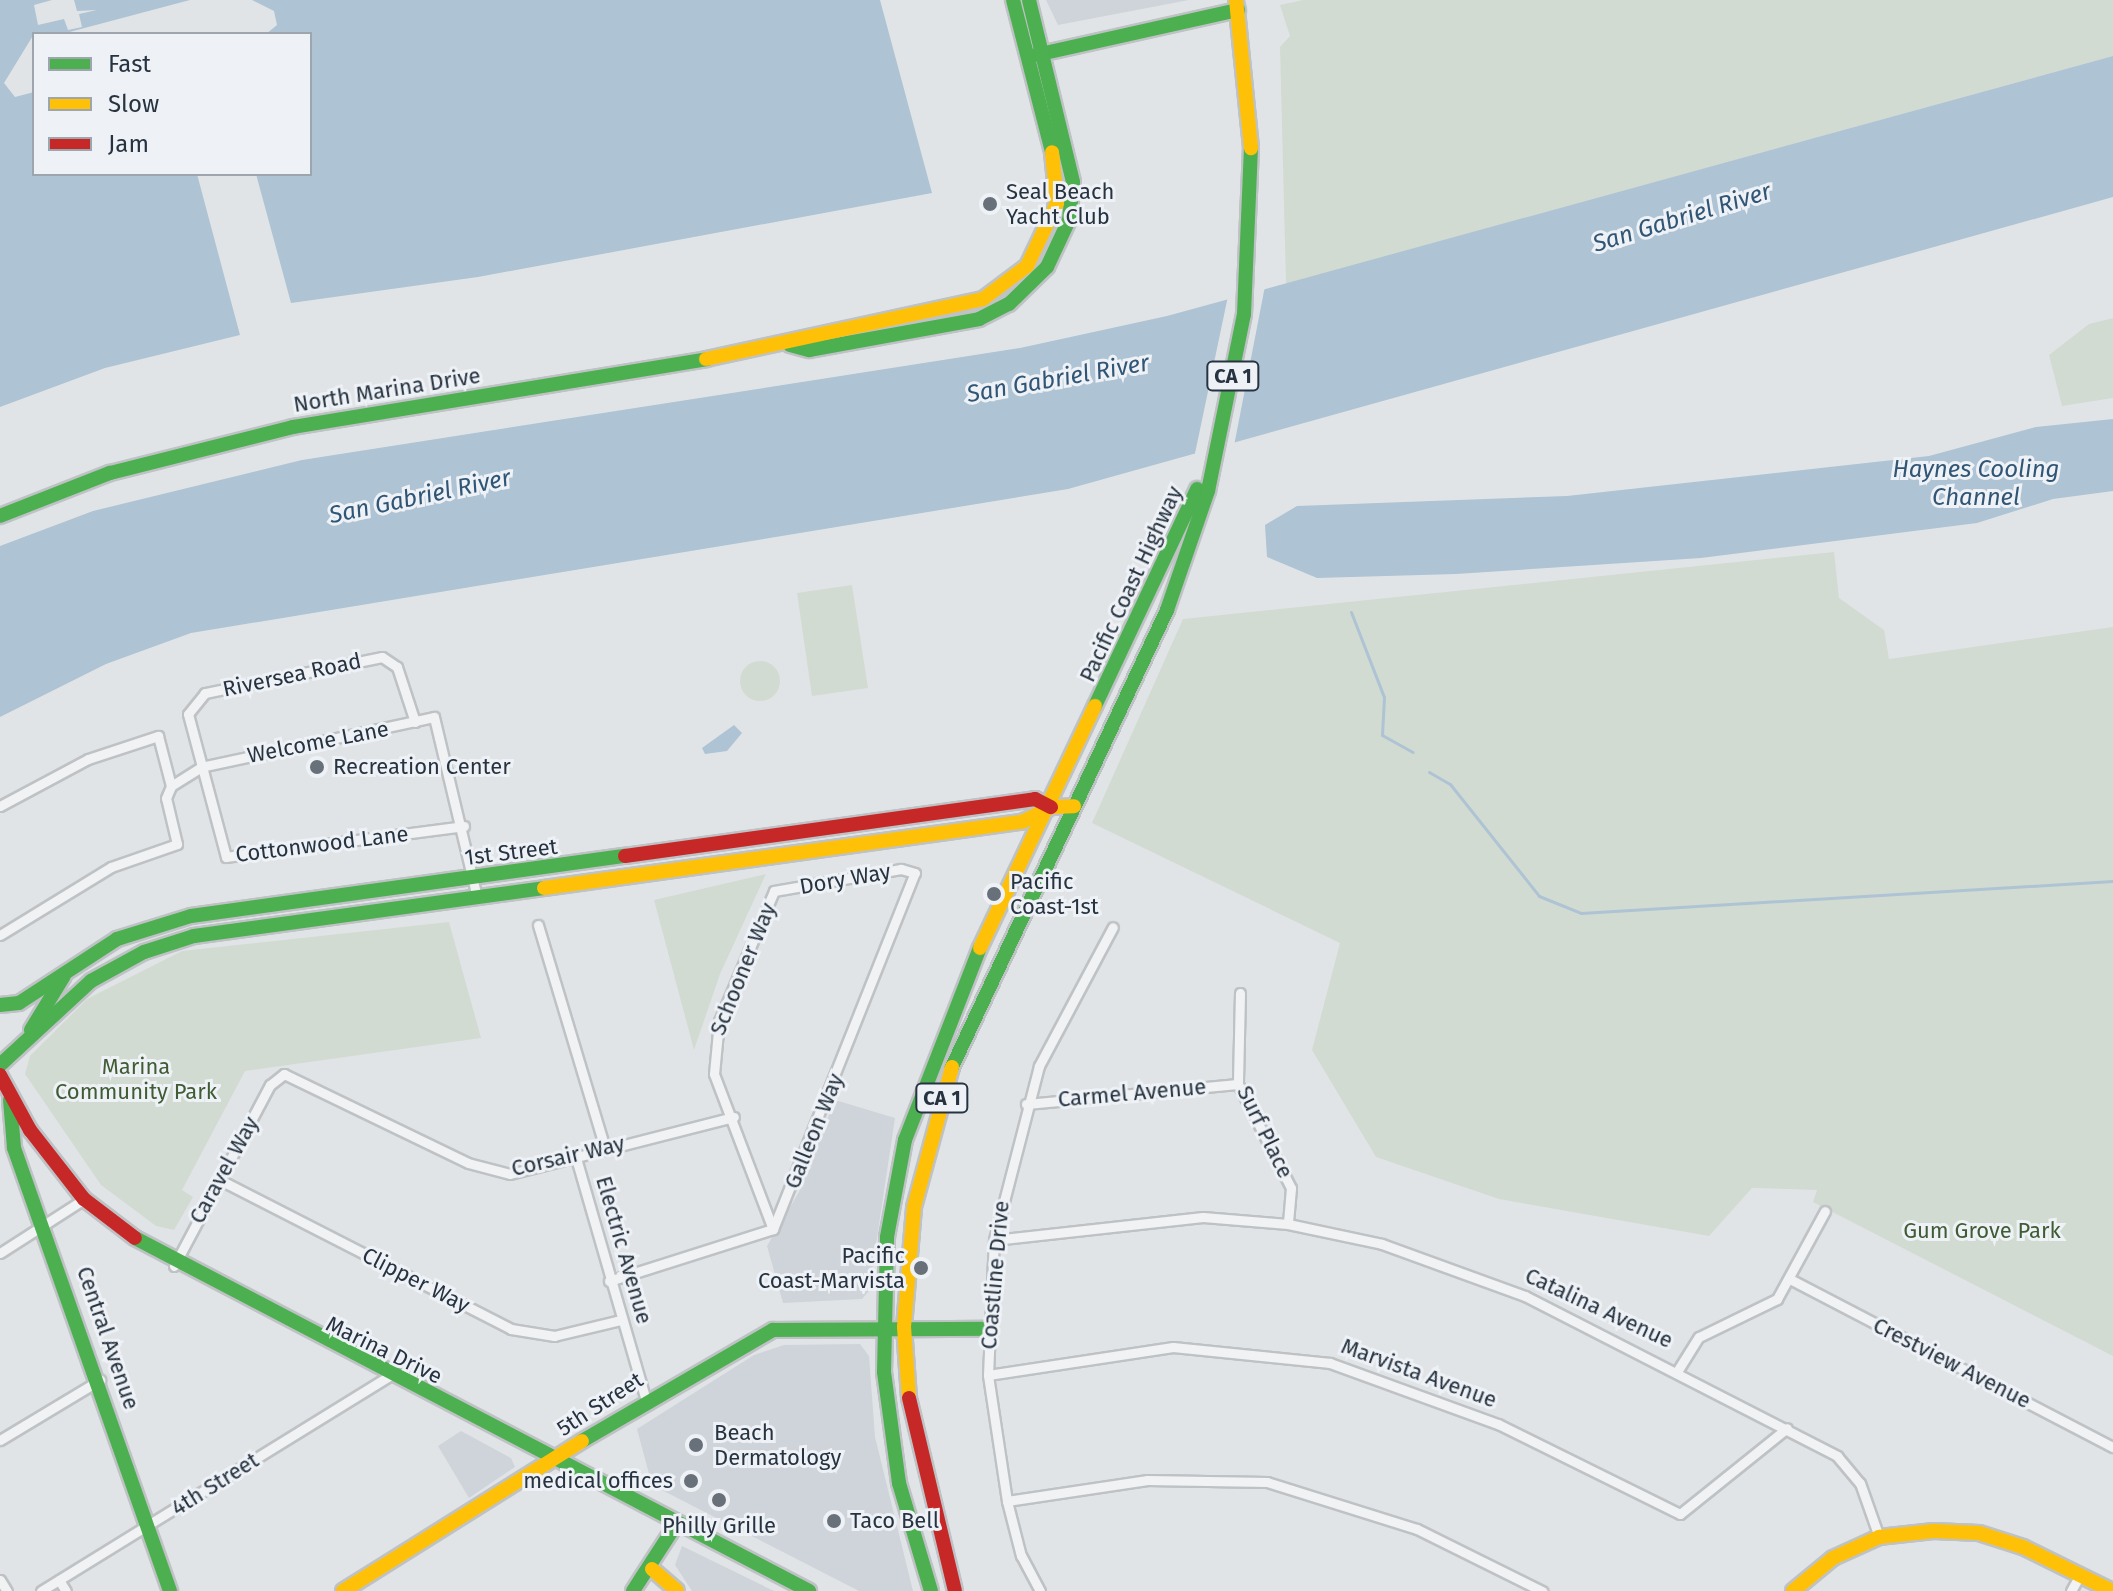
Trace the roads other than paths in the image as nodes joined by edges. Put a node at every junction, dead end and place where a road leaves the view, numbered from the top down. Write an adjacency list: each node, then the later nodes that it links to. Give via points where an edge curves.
1 (1013, 0): 5 (main road)
2 (1029, 0): 4 (main road)
3 (1237, 5): 4 (main road); 7 (main road, CA 1, via 1253,151 1248,272 1237,356)
4 (1043, 53): 5 (main road); 6 (main road, via 1071,162)
5 (1027, 58): 6 (main road, via 1055,162)
6 (1061, 219): 8 (main road, North Marina Drive, via 1027,266 983,299 790,345 293,427 110,473)
7 (1206, 481): 13 (main road, Pacific Coast Highway / CA 1, via 1167,610); 14 (main road, Pacific Coast Highway / CA 1)
8 (0, 516)
9 (415, 722): 10 (street, Welcome Lane); 10 (street, Riversea Road, via 391,659 292,674 205,693 195,703 188,714); 15 (street, Welcome Lane, via 434,717)
10 (201, 767): 11 (street); 15 (street, Cottonwood Lane, via 232,860)
11 (171, 786): 12 (street, via 158,736 88,759); 22 (street, via 166,798 177,844 111,867)
12 (0, 806)
13 (1074, 806): 14 (main road, 1st Street); 49 (main road, Pacific Coast Highway / CA 1, via 951,1068 917,1192)
14 (1051, 807): 17 (main road, 1st Street, via 1035,799); 19 (main road, 1st Street, via 1022,822); 48 (main road, Pacific Coast Highway / CA 1, via 925,1076 892,1199)
15 (464, 826): 17 (street)
16 (915, 873): 18 (street, Dory Way, via 901,869); 41 (street, Galleon Way)
17 (474, 879): 19 (street); 23 (main road, 1st Street, via 155,924)
18 (774, 891): 33 (street, Schooner Way, via 713,1043 714,1074)
19 (477, 898): 26 (main road, 1st Street, via 169,943 91,981)
20 (538, 925): 34 (street, Electric Avenue)
21 (1113, 927): 32 (street, Coastline Drive, via 1066,1007)
22 (0, 935)
23 (69, 969): 25 (main road, via 19,1003); 26 (main road, 1st Street)
24 (1240, 993): 30 (street, Surf Place)
25 (0, 1005)
26 (24, 1041): 27 (main road, 1st Street)
27 (0, 1065)
28 (0, 1075): 31 (main road, Marina Drive)
29 (278, 1076): 35 (street, Corsair Way, via 295,1076 489,1169 510,1174); 36 (street, Caravel Way)
30 (1238, 1084): 32 (street, Carmel Avenue); 39 (street, Surf Place, via 1284,1166 1291,1188)
31 (10, 1100): 37 (main road, Marina Drive); 40 (main road, Central Avenue, via 14,1148)
32 (1026, 1104): 42 (street, Coastline Drive)
33 (734, 1117): 34 (street, Corsair Way); 41 (street, Schooner Way)
34 (605, 1148): 35 (street, Corsair Way)
35 (576, 1158): 46 (street, Electric Avenue)
36 (222, 1181): 44 (street, Caravel Way); 47 (street, Clipper Way, via 511,1329 554,1336)
37 (84, 1199): 40 (street); 44 (main road, Marina Drive)
38 (1825, 1211): 45 (street)
39 (1288, 1224): 42 (street, Catalina Avenue, via 1136,1220); 51 (street, Catalina Avenue, via 1382,1244 1475,1276)
40 (43, 1225): 43 (street); 54 (main road, Central Avenue)
41 (773, 1229): 46 (street)
42 (994, 1240): 50 (street, Coastline Drive)
43 (0, 1253)
44 (174, 1266): 53 (main road, Marina Drive)
45 (1790, 1279): 51 (street, via 1764,1311 1699,1337); 60 (street, Crestview Avenue)
46 (609, 1281): 47 (street, Electric Avenue)
47 (620, 1320): 55 (street, Electric Avenue)
48 (882, 1326): 49 (main road, 5th Street); 55 (main road, 5th Street, via 773,1330); 57 (main road, Pacific Coast Highway / CA 1)
49 (904, 1327): 50 (main road); 56 (main road, Pacific Coast Highway / CA 1)
50 (988, 1329): 52 (street, Coastline Drive)
51 (1678, 1370): 58 (street, Catalina Avenue)
52 (988, 1375): 58 (street, Marvista Avenue, via 1173,1347 1330,1363 1498,1424 1680,1514); 62 (street, Coastline Drive)
53 (389, 1376): 61 (main road, Marina Drive); 65 (street, 4th Street)
54 (100, 1380): 59 (street); 65 (main road, Central Avenue)
55 (646, 1400): 61 (main road, 5th Street)
56 (911, 1424): 57 (main road); 81 (main road, Pacific Coast Highway / CA 1)
57 (890, 1426): 63 (main road, Pacific Coast Highway / CA 1)
58 (1787, 1428): 66 (street, Catalina Avenue, via 1851,1467)
59 (0, 1440)
60 (2113, 1447)
61 (554, 1461): 64 (main road, Marina Drive); 75 (main road, 5th Street)
62 (1007, 1501): 82 (street, Coastline Drive, via 1021,1556); 83 (street, via 1147,1480 1267,1482 1417,1529)
63 (905, 1508): 79 (main road, via 902,1526); 80 (main road, Pacific Coast Highway / CA 1)
64 (677, 1523): 67 (main road); 78 (main road, Marina Drive)
65 (149, 1526): 70 (street, 4th Street); 74 (main road, Central Avenue)
66 (1879, 1537): 68 (main road, via 1979,1533); 84 (main road, via 1833,1558)
67 (652, 1569): 76 (main road); 77 (main road)
68 (2080, 1575): 85 (street); 86 (main road)
69 (0, 1580): 71 (street)
70 (59, 1580): 72 (street, 4th Street); 73 (street)
71 (7, 1591)
72 (41, 1591)
73 (66, 1591)
74 (170, 1591)
75 (343, 1591)
76 (633, 1591)
77 (677, 1591)
78 (809, 1591)
79 (921, 1591)
80 (931, 1591)
81 (955, 1591)
82 (1040, 1591)
83 (1542, 1591)
84 (1793, 1591)
85 (2071, 1591)
86 (2112, 1591)

